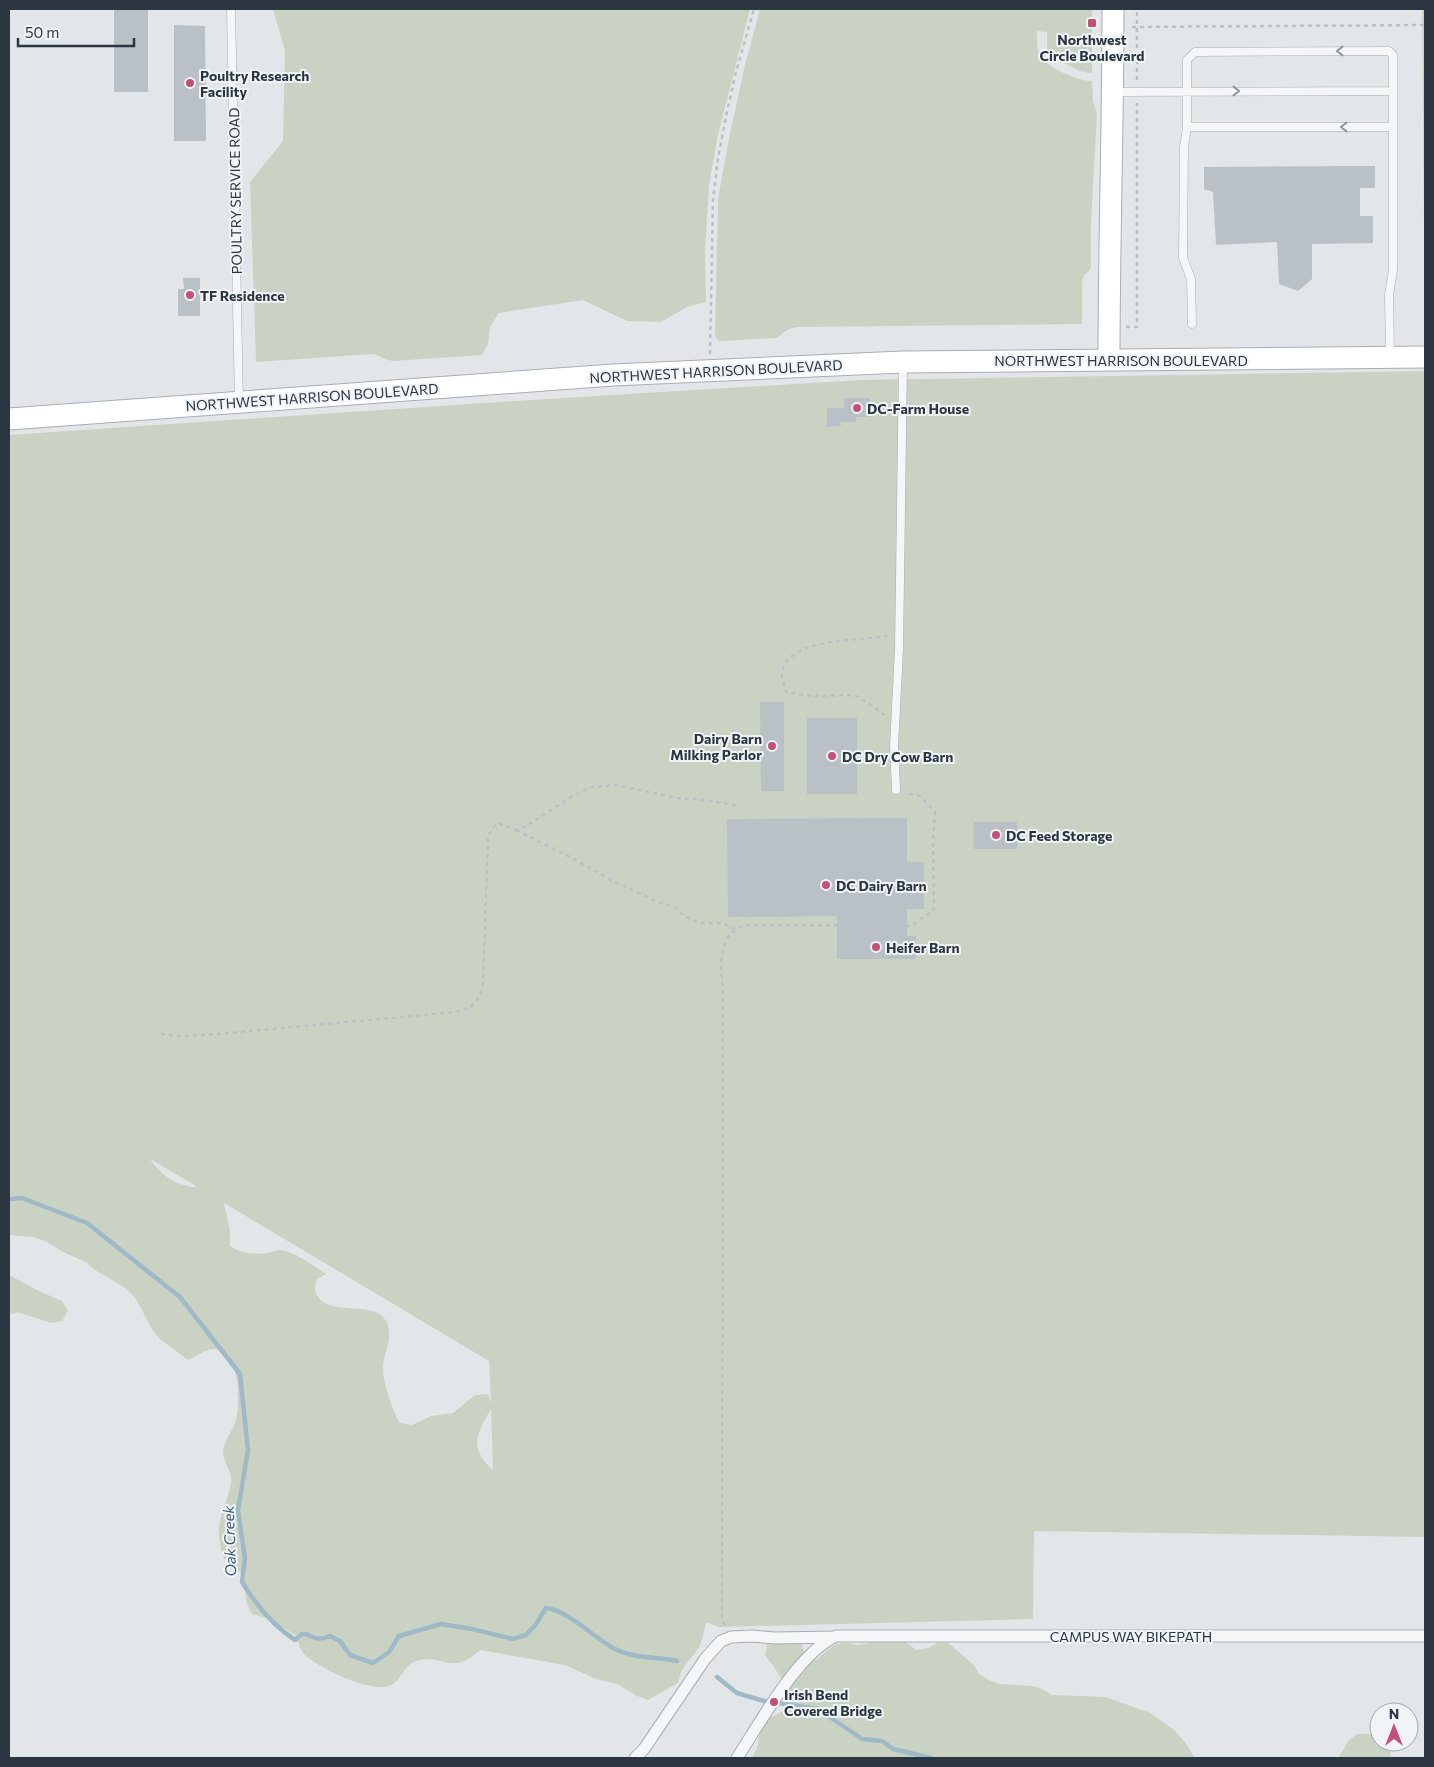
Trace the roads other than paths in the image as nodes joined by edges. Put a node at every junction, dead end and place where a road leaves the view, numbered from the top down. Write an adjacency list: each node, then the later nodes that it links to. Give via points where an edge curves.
1 (231, 9): 13 (lane, POULTRY SERVICE ROAD)
2 (1113, 18): 4 (main road)
3 (1393, 91): 5 (lane, one-way to 3); 5 (lane, one-way to 5, via 1393,55 1388,51 1195,52 1188,60); 7 (lane)
4 (1113, 92): 5 (lane); 11 (main road)
5 (1187, 92): 6 (lane)
6 (1188, 127): 7 (lane, one-way to 6); 8 (lane, via 1184,147 1183,258 1191,279)
7 (1393, 127): 9 (lane)
8 (1192, 324)
9 (1390, 357): 10 (main road, NORTHWEST HARRISON BOULEVARD); 11 (main road, NORTHWEST HARRISON BOULEVARD)
10 (1425, 357)
11 (1110, 360): 12 (main road, NORTHWEST HARRISON BOULEVARD)
12 (903, 362): 13 (main road, NORTHWEST HARRISON BOULEVARD, via 612,375); 15 (lane, via 894,746)
13 (239, 403): 14 (main road, NORTHWEST HARRISON BOULEVARD)
14 (9, 419)
15 (896, 790)
16 (836, 1636): 17 (street, CAMPUS WAY BIKEPATH); 18 (street, CAMPUS WAY BIKEPATH, via 731,1638 721,1641); 19 (street, via 816,1648 788,1682)
17 (1425, 1636)
18 (635, 1758)
19 (737, 1758)

